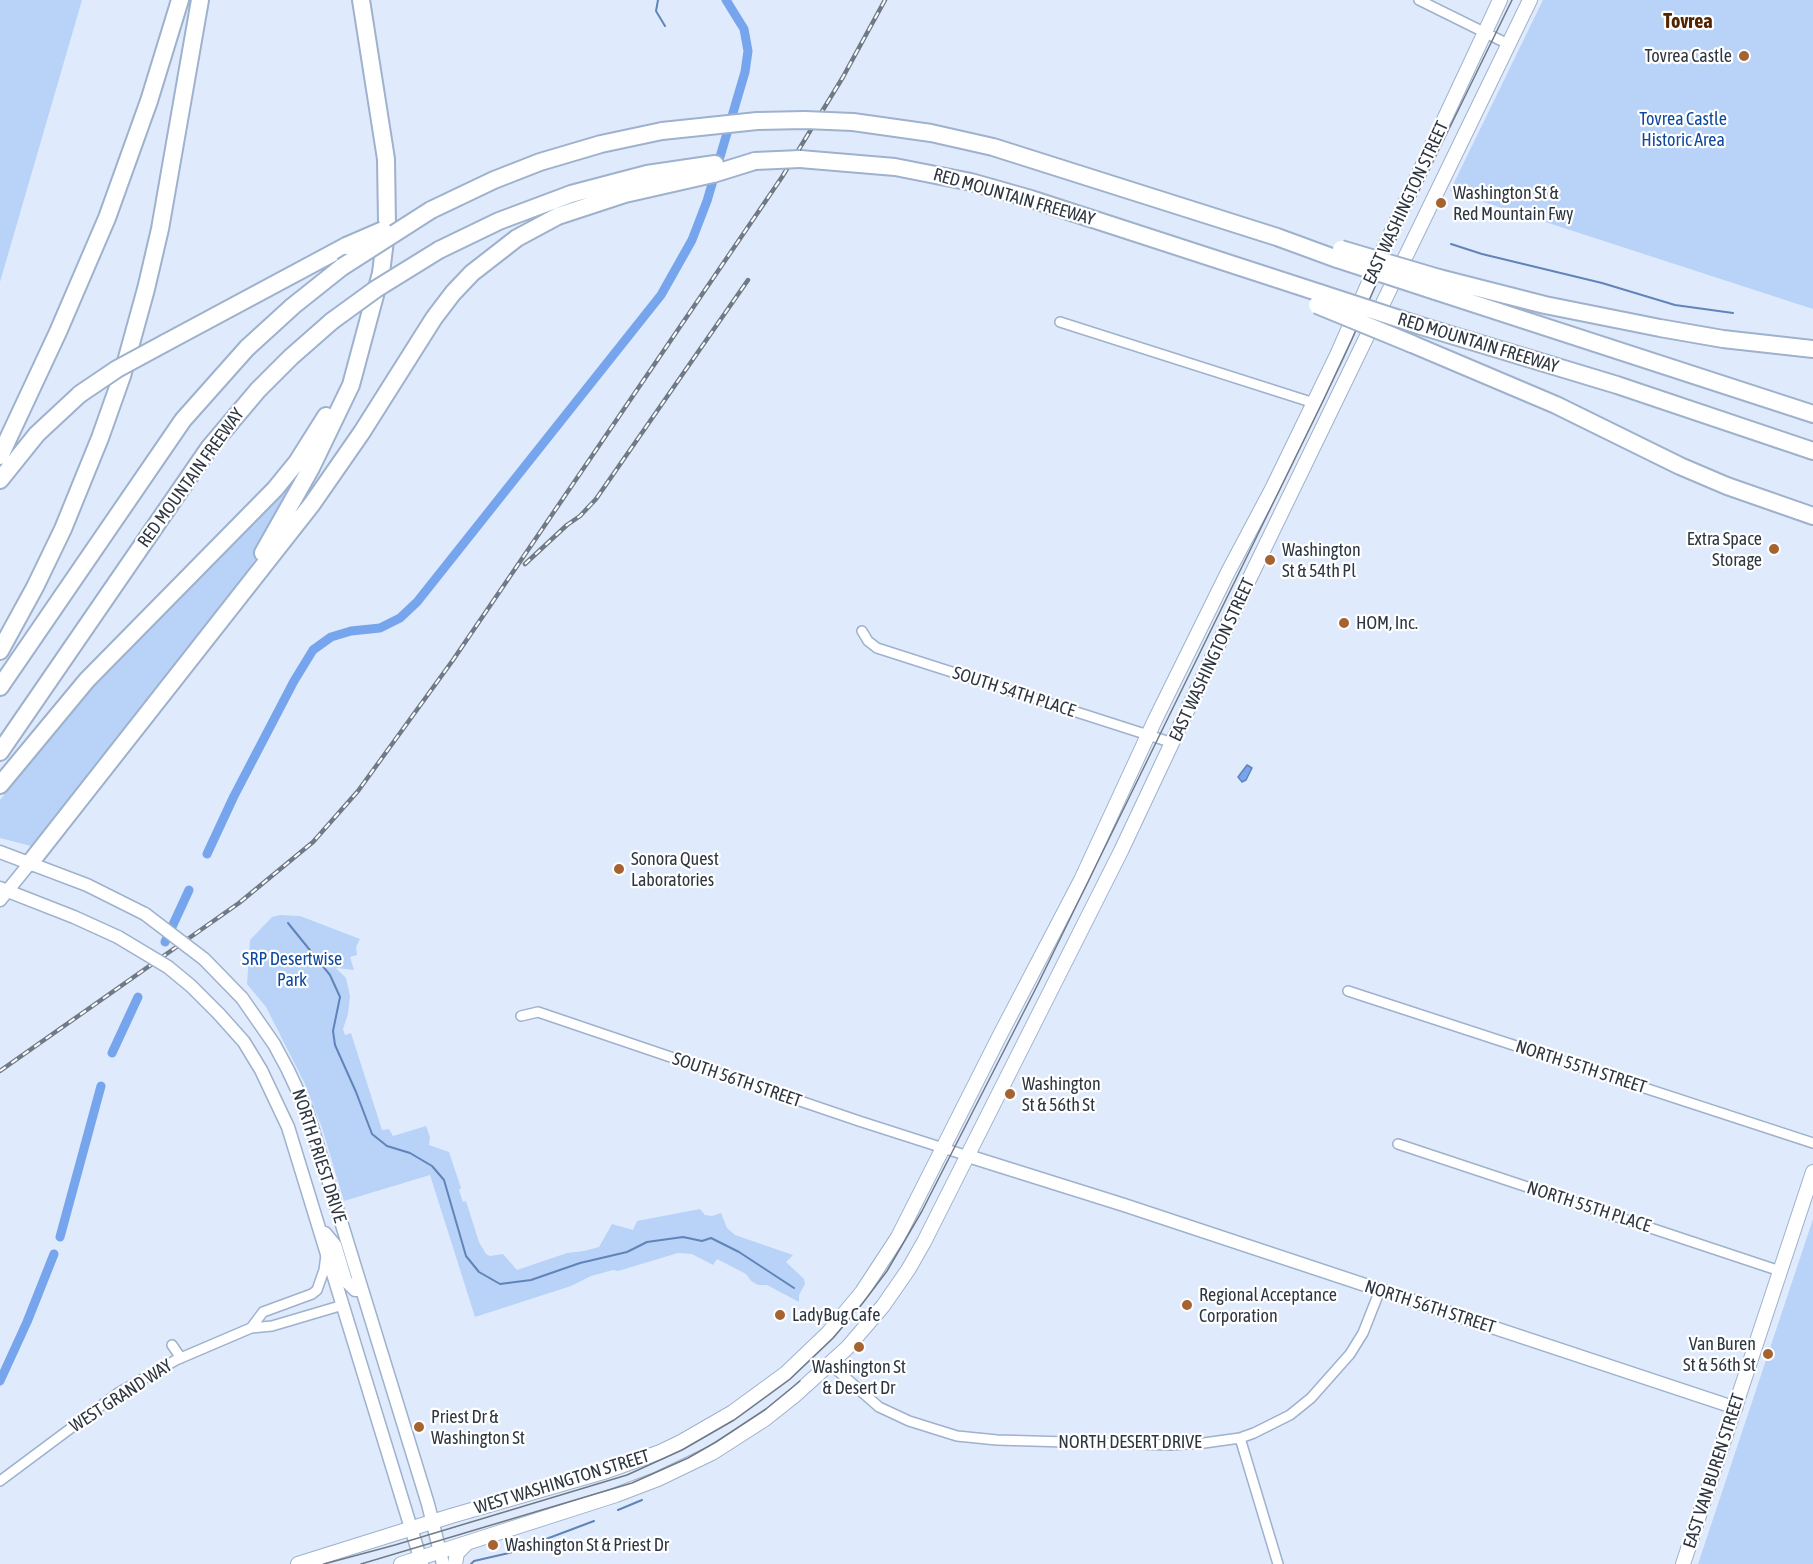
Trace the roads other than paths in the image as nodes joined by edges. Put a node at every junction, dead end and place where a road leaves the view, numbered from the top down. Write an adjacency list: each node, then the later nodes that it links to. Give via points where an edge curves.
1 (180, 0): 19 (highway, via 149,101 106,218)
2 (200, 0): 23 (highway, via 160,229 125,367 63,529)
3 (362, 0): 14 (highway, via 387,174 384,256)
4 (1419, 0): 7 (street)
5 (1500, 0): 7 (main road, EAST WASHINGTON STREET)
6 (1530, 0): 8 (main road, EAST WASHINGTON STREET)
7 (1485, 33): 8 (street); 16 (main road, EAST WASHINGTON STREET)
8 (1508, 44): 27 (main road, EAST WASHINGTON STREET)
9 (668, 177): 12 (highway, RED MOUNTAIN FREEWAY, bridge, via 755,160 895,167 1031,199 1220,260); 24 (highway, via 543,223 504,246 467,278 434,318 326,486); 28 (highway, RED MOUNTAIN FREEWAY, bridge, via 616,181 542,203 492,224 389,280 332,321 280,367 213,442)
10 (431, 210): 11 (highway, RED MOUNTAIN FREEWAY, bridge, via 547,160 662,131 757,121 853,122 993,147); 20 (highway, bridge, via 346,246 117,369 80,394 42,428); 25 (highway, RED MOUNTAIN FREEWAY, bridge, via 342,267 262,334 224,372 158,454)
11 (1437, 285): 15 (highway, via 1723,339); 17 (highway, RED MOUNTAIN FREEWAY)
12 (1319, 299): 18 (highway, RED MOUNTAIN FREEWAY, bridge, via 1617,385); 21 (highway, bridge, via 1412,344 1556,405 1680,466)
13 (1060, 322): 16 (street)
14 (365, 335): 24 (highway, via 351,385 301,487 255,566); 29 (highway, via 320,428 287,475 87,680)
15 (1813, 350)
16 (1314, 403): 26 (main road, EAST WASHINGTON STREET)
17 (1813, 414)
18 (1813, 451)
19 (0, 456)
20 (0, 480)
21 (1813, 516)
22 (862, 631): 26 (street, SOUTH 54TH PLACE, via 877,648)
23 (0, 651)
24 (187, 662): 31 (highway)
25 (0, 687)
26 (1148, 736): 27 (street, SOUTH 54TH PLACE); 37 (main road, EAST WASHINGTON STREET)
27 (1173, 743): 38 (main road, EAST WASHINGTON STREET)
28 (0, 752)
29 (0, 785)
30 (0, 852): 31 (main road, NORTH PRIEST DRIVE)
31 (30, 863): 32 (main road); 43 (main road, NORTH PRIEST DRIVE, bridge, via 94,888 145,914 192,949 242,998 274,1044 301,1098)
32 (2, 893): 40 (main road, NORTH PRIEST DRIVE, bridge, via 74,917 145,951 191,986 219,1014 244,1042 276,1099)
33 (1348, 991): 35 (street, NORTH 55TH STREET)
34 (521, 1016): 37 (street, SOUTH 56TH STREET, via 538,1012)
35 (1813, 1143)
36 (1398, 1144): 42 (street, NORTH 55TH PLACE)
37 (947, 1149): 38 (street, NORTH 56TH STREET); 53 (main road, WEST WASHINGTON STREET, via 862,1292 813,1348 753,1398 703,1431 660,1452)
38 (968, 1156): 44 (main road, NORTH 56TH STREET); 49 (main road, WEST WASHINGTON STREET, via 908,1270 863,1331)
39 (1813, 1172): 42 (main road, EAST VAN BUREN STREET)
40 (321, 1227): 41 (main road, NORTH PRIEST DRIVE); 43 (main road, via 335,1245 346,1281 355,1290)
41 (327, 1250): 45 (main road, NORTH PRIEST DRIVE); 46 (street, WEST GRAND WAY, via 317,1290 263,1312)
42 (1780, 1270): 50 (main road, EAST VAN BUREN STREET)
43 (362, 1290): 53 (main road, NORTH PRIEST DRIVE)
44 (1380, 1290): 50 (main road, NORTH 56TH STREET); 51 (street, NORTH DESERT DRIVE, via 1363,1333 1318,1392 1282,1419)
45 (343, 1305): 46 (street, WEST GRAND WAY, via 272,1326); 54 (main road, NORTH PRIEST DRIVE)
46 (251, 1328): 48 (street, WEST GRAND WAY)
47 (172, 1345): 48 (street)
48 (181, 1358): 52 (street, WEST GRAND WAY, via 118,1393)
49 (830, 1364): 51 (street, NORTH DESERT DRIVE, via 879,1407 957,1436 1170,1445); 55 (main road, WEST WASHINGTON STREET, via 765,1419 686,1466 616,1495)
50 (1736, 1408): 62 (main road, EAST VAN BUREN STREET)
51 (1240, 1438): 61 (street)
52 (0, 1481)
53 (433, 1522): 54 (main road, WEST WASHINGTON STREET); 56 (main road, NORTH PRIEST DRIVE)
54 (411, 1529): 57 (main road, NORTH PRIEST DRIVE); 58 (main road, WEST WASHINGTON STREET)
55 (469, 1542): 56 (main road, WEST WASHINGTON STREET); 60 (main road, via 458,1552)
56 (441, 1558): 57 (main road, WEST WASHINGTON STREET)
57 (421, 1561): 59 (main road, WEST WASHINGTON STREET)
58 (297, 1564)
59 (401, 1564)
60 (455, 1564)
61 (1278, 1564)
62 (1683, 1564)

